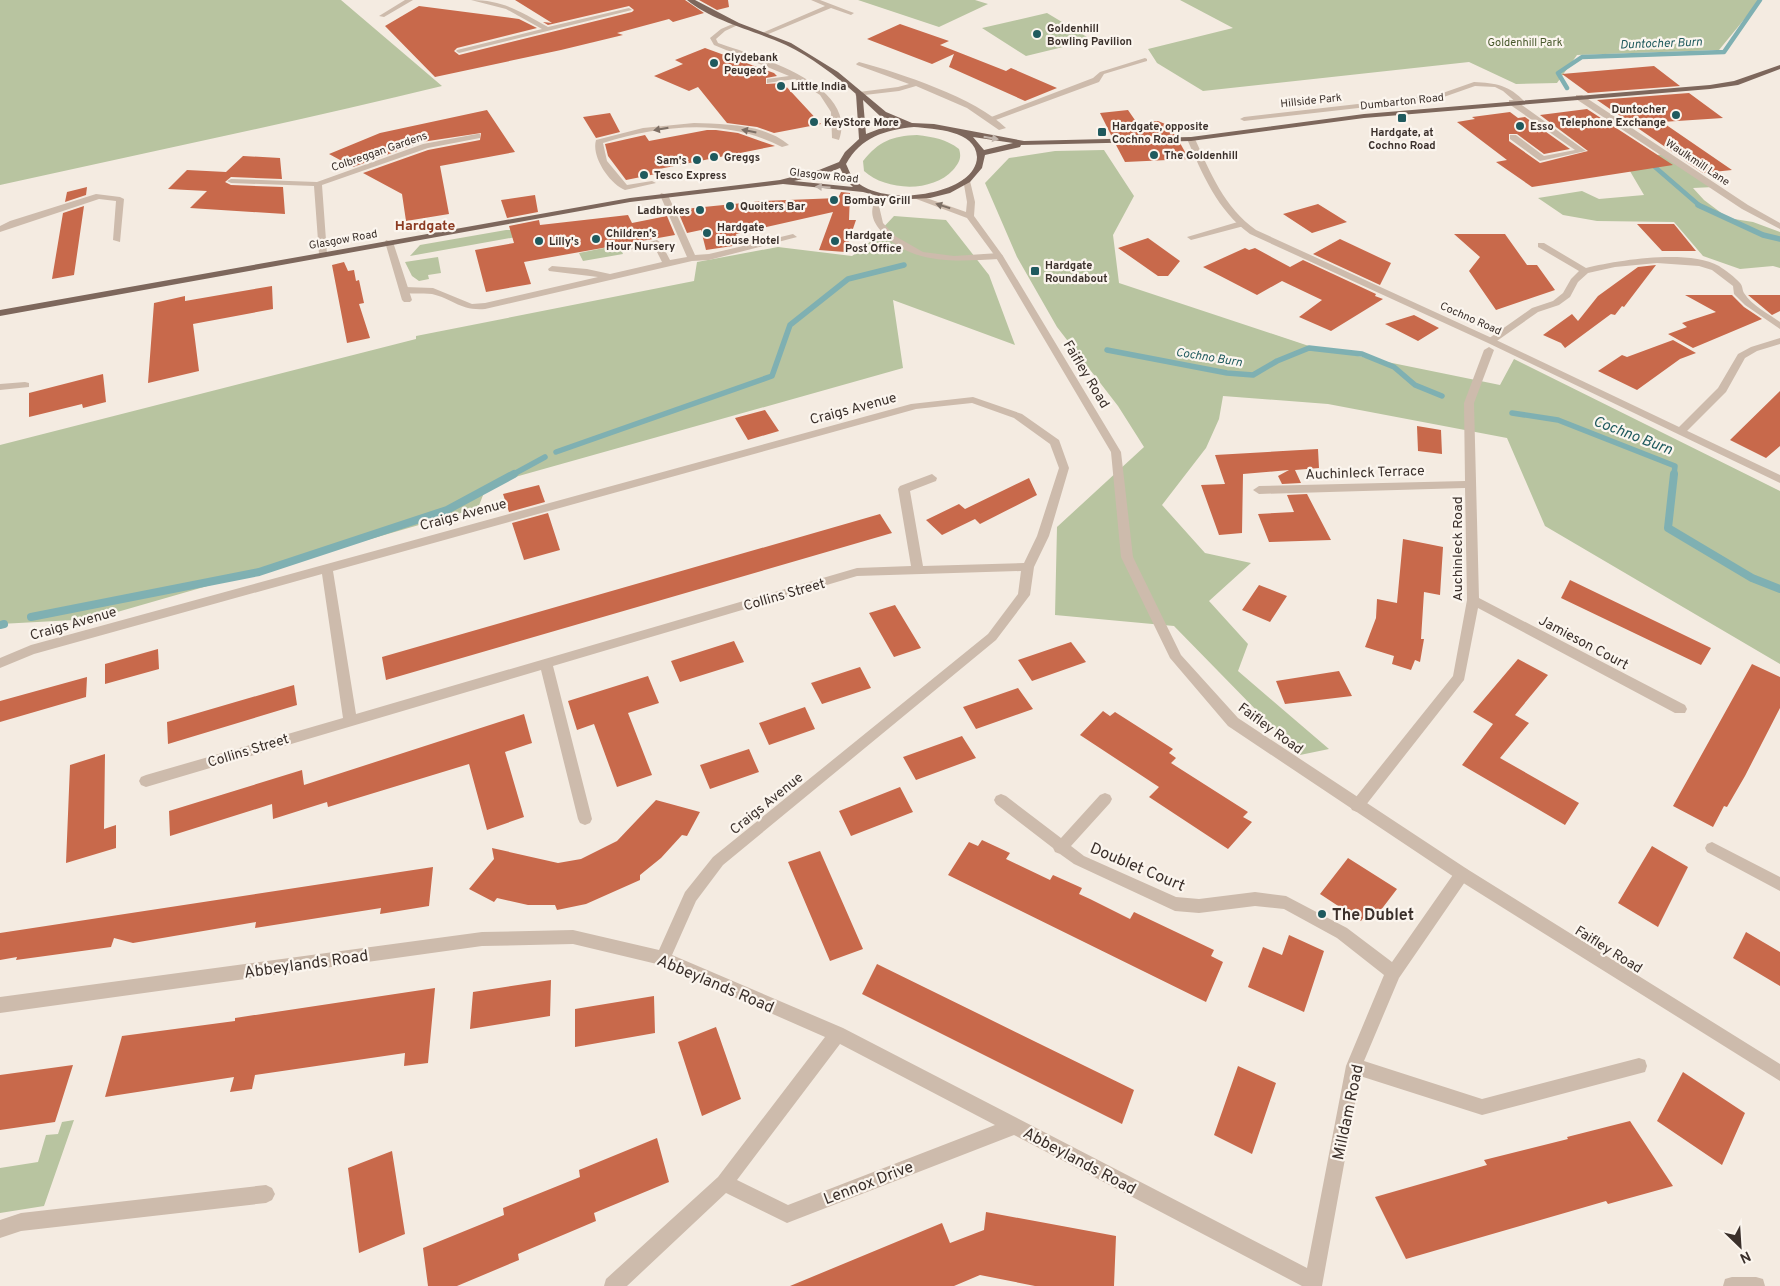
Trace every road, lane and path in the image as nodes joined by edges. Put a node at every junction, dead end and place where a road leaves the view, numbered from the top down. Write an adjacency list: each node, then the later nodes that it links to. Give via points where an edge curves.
1 (410, 0): 8 (street)
2 (474, 0): 10 (street, via 508,7)
3 (690, 0): 9 (main road)
4 (814, 0): 5 (street)
5 (831, 6): 7 (street); 11 (street)
6 (629, 10): 10 (street)
7 (851, 13)
8 (382, 16)
9 (737, 24): 11 (main road); 16 (street, via 712,39 716,44)
10 (548, 30): 12 (street)
11 (764, 34): 19 (main road, via 810,56 840,76)
12 (459, 51)
13 (1145, 60): 23 (street, via 1102,73 1096,80)
14 (859, 64): 18 (street)
15 (1780, 68): 20 (main road, Dumbarton Road, via 1710,88)
16 (795, 77): 17 (street); 30 (street, via 831,104 838,124)
17 (770, 81)
18 (915, 84): 19 (street, via 885,92); 23 (street)
19 (859, 94): 25 (main road, via 884,114); 31 (main road)
20 (1579, 97): 22 (main road, Dumbarton Road); 50 (street, Waulkmill Lane, via 1745,207)
21 (1512, 102): 22 (main road, Dumbarton Road); 29 (street, via 1582,151 1544,159); 32 (main road, Dumbarton Road, via 1364,116)
22 (1521, 102): 24 (street, Hillside Park, via 1506,89 1479,83 1438,97)
23 (990, 119): 26 (street)
24 (1244, 119)
25 (914, 125): 27 (main road); 31 (main road, via 886,129)
26 (1002, 128)
27 (959, 132): 33 (main road, one-way to 33); 35 (main road, via 976,143)
28 (477, 136): 41 (street, Colbreggan Gardens, via 426,146)
29 (1513, 137)
30 (836, 138)
31 (862, 138): 36 (main road)
32 (1191, 139): 33 (main road, Dumbarton Road); 49 (street, Cochno Road, via 1222,202)
33 (1024, 143): 35 (main road)
34 (785, 145): 42 (street, one-way to 42, via 771,136 691,123 599,142 598,150 608,168)
35 (981, 153): 39 (main road, via 978,169)
36 (842, 164): 38 (main road, Glasgow Road); 43 (main road, via 846,175)
37 (231, 181): 41 (street, Colbreggan Gardens)
38 (780, 182): 43 (main road, Glasgow Road, one-way to 38); 44 (main road, Glasgow Road)
39 (966, 182): 45 (main road, via 943,192); 48 (street, via 971,202)
40 (652, 183): 42 (street)
41 (318, 184): 58 (street, Colbreggan Gardens)
42 (625, 188): 46 (street)
43 (866, 191): 45 (main road, via 892,197)
44 (664, 195): 46 (main road, Glasgow Road); 60 (street)
45 (915, 197): 48 (street, one-way to 45)
46 (630, 200): 55 (main road, Glasgow Road)
47 (876, 208): 59 (street, via 879,224 892,238 921,254 954,259)
48 (970, 216): 59 (street, Faifley Road)
49 (1240, 224): 52 (street); 70 (street, Cochno Road)
50 (1780, 226)
51 (0, 229): 54 (street, via 99,196 120,199)
52 (1191, 237)
53 (793, 238): 60 (street)
54 (117, 240)
55 (389, 242): 58 (main road, Glasgow Road); 65 (street)
56 (1541, 244): 63 (street)
57 (630, 248): 61 (street, via 657,243)
58 (323, 254): 67 (main road, Glasgow Road)
59 (999, 256): 89 (street, Faifley Road, via 1116,452 1127,557 1176,658 1233,722)
60 (692, 258): 61 (street)
61 (667, 263): 64 (street)
62 (552, 269): 64 (street)
63 (1585, 271): 68 (street, via 1657,260 1700,262 1727,275 1736,285 1738,294); 70 (street, via 1574,280 1567,295 1528,314)
64 (612, 278): 65 (street, via 471,307 433,292)
65 (405, 290): 66 (street)
66 (407, 300)
67 (0, 313)
68 (1780, 326)
69 (1780, 341): 73 (street, via 1741,356 1722,390)
70 (1490, 346): 73 (street, Cochno Road); 76 (street, Auchinleck Road, via 1469,403)
71 (25, 385): 72 (street)
72 (0, 387)
73 (1682, 431): 75 (street, Cochno Road)
74 (932, 478): 80 (street, via 904,488)
75 (1780, 480)
76 (1472, 484): 77 (street, Auchinleck Terrace); 81 (street, Auchinleck Road)
77 (1259, 490)
78 (327, 567): 79 (street, Craigs Avenue, via 915,406 973,400 1018,416 1055,442 1064,468 1043,536); 82 (street, Craigs Avenue, via 31,650); 85 (street)
79 (1028, 567): 80 (street, Collins Street); 95 (street, Craigs Avenue, via 1024,595 992,637 718,861 690,897)
80 (918, 570): 83 (street, Collins Street, via 858,572)
81 (1473, 600): 84 (street, Jamieson Court); 89 (street, Auchinleck Road, via 1459,677)
82 (0, 664)
83 (546, 664): 85 (street, Collins Street); 90 (street)
84 (1680, 709)
85 (350, 720): 86 (street, Collins Street)
86 (146, 781)
87 (1105, 799): 91 (street, Doublet Court)
88 (1001, 800): 91 (street, Doublet Court)
89 (1357, 806): 93 (street, Faifley Road)
90 (585, 819)
91 (1060, 848): 96 (street, Doublet Court, via 1175,904 1199,906 1255,899 1286,902 1342,933)
92 (1712, 848): 94 (street)
93 (1462, 874): 96 (street, Milldam Road); 101 (street, Faifley Road)
94 (1780, 884)
95 (663, 958): 97 (street, Abbeylands Road, via 573,937 482,939); 98 (street, Abbeylands Road)
96 (1393, 973): 99 (street, Milldam Road)
97 (0, 1005)
98 (836, 1034): 102 (street, Abbeylands Road); 103 (street)
99 (1354, 1066): 100 (street, via 1482,1108); 106 (street, Milldam Road)
100 (1639, 1066)
101 (1780, 1073)
102 (1015, 1126): 103 (street, Lennox Drive, via 787,1214); 106 (street, Abbeylands Road)
103 (724, 1183): 107 (street)
104 (266, 1194): 105 (street, via 22,1222)
105 (0, 1229)
106 (1314, 1284)
107 (613, 1286)
108 (1732, 1286): 109 (street)
109 (1756, 1286)

